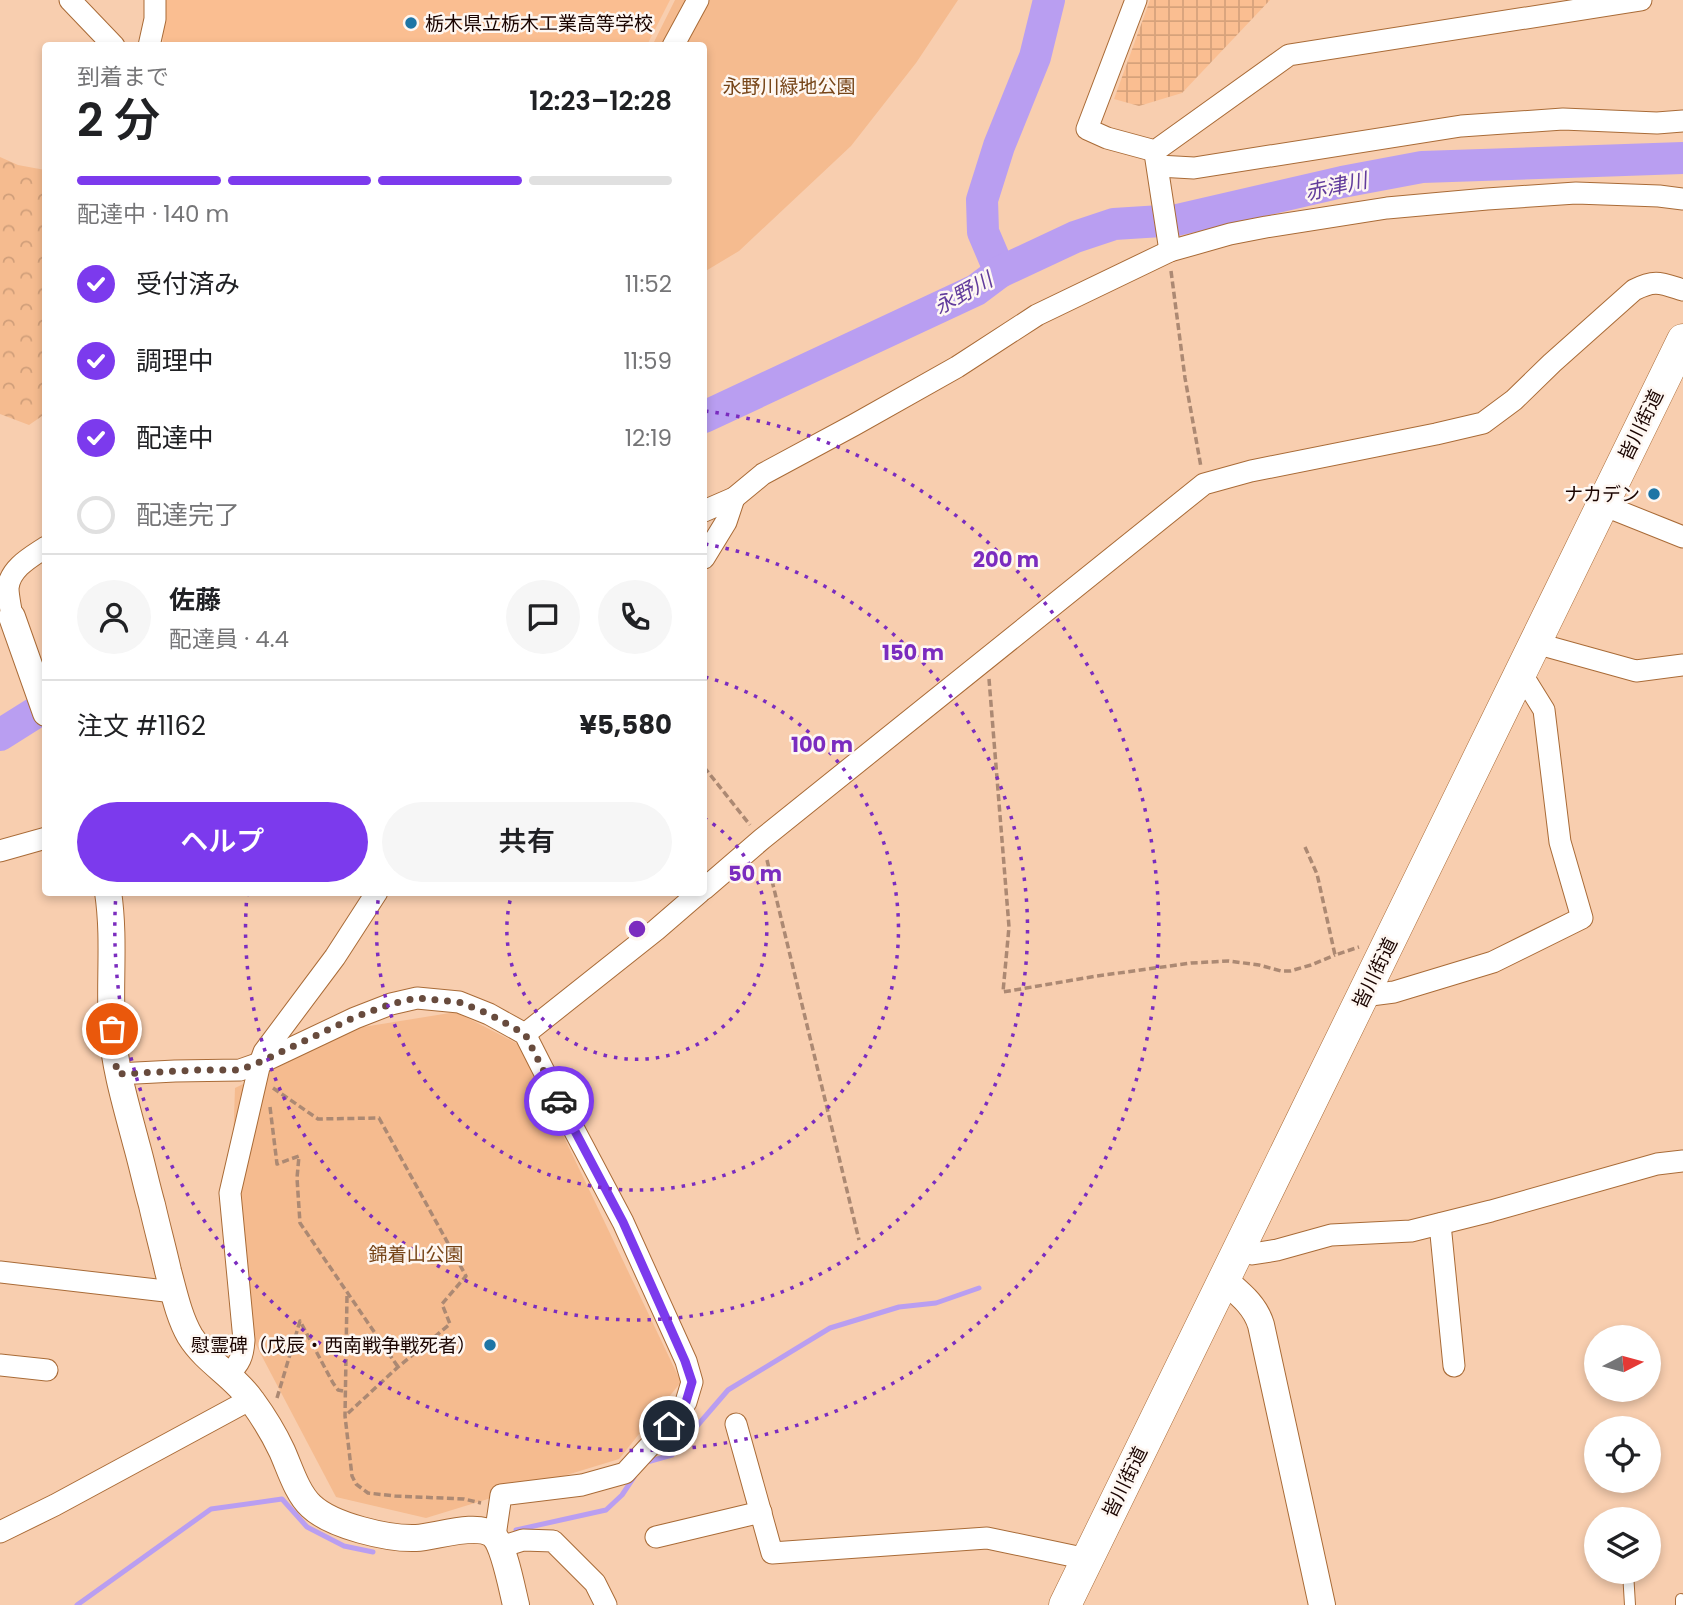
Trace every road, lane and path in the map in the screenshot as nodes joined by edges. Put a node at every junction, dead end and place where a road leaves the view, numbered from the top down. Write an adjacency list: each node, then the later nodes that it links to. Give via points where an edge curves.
1 (70, 0): 7 (street)
2 (155, 0): 8 (street)
3 (698, 0): 9 (street)
4 (1136, 0): 11 (street, via 1087,129 1117,141)
5 (1641, 0): 6 (street)
6 (1546, 8): 11 (street, via 1466,27 1289,55)
7 (110, 42)
8 (150, 42)
9 (675, 42)
10 (1683, 121): 11 (street, via 1563,119 1461,125 1194,168)
11 (1158, 168): 13 (street)
12 (1683, 200): 13 (street, via 1576,193 1387,208)
13 (1170, 248): 16 (path, via 1185,378); 17 (street, via 1037,315 957,367 763,474)
14 (1683, 290): 16 (street, via 1660,282 1634,290 1483,423)
15 (1683, 340): 18 (main road, 皆川街道)
16 (1204, 484): 25 (street)
17 (734, 498): 19 (street); 22 (street)
18 (1603, 505): 20 (street); 24 (main road, 皆川街道)
19 (707, 510)
20 (1683, 537)
21 (42, 550): 23 (street, via 13,573)
22 (707, 553)
23 (7, 600): 28 (street)
24 (1535, 643): 26 (street, via 1636,671); 27 (main road, 皆川街道)
25 (988, 659): 31 (street); 39 (path, via 1009,927 1003,992 1191,963 1229,961 1290,971)
26 (1683, 665)
27 (1521, 673): 38 (main road, 皆川街道); 40 (street, via 1544,710 1560,842 1582,918 1493,962 1394,992)
28 (42, 701)
29 (707, 771): 31 (path)
30 (42, 839): 33 (street)
31 (762, 839): 34 (street); 46 (path)
32 (1305, 847): 39 (path, via 1317,874)
33 (0, 851)
34 (707, 887)
35 (108, 896): 43 (street)
36 (374, 896): 42 (street)
37 (696, 896): 41 (street)
38 (1386, 950): 39 (path, via 1361,947); 40 (main road, 皆川街道)
39 (1335, 955)
40 (1363, 996): 47 (main road, 皆川街道)
41 (525, 1034): 42 (street, via 459,1002 417,998 355,1017); 62 (street, via 623,1222 692,1382 686,1402 669,1426 625,1473 582,1485 500,1495)
42 (260, 1062): 43 (street, via 240,1070); 56 (street, via 230,1193 243,1354)
43 (117, 1074): 50 (street)
44 (1683, 1161): 45 (street, via 1657,1164)
45 (1440, 1224): 47 (street, via 1411,1231 1331,1235 1251,1254); 53 (street)
46 (859, 1240)
47 (1241, 1247): 49 (main road, 皆川街道)
48 (0, 1272): 50 (street)
49 (1224, 1280): 67 (main road, 皆川街道); 72 (street, via 1257,1311)
50 (174, 1292): 56 (street, via 190,1335)
51 (347, 1294): 54 (path); 54 (path, via 300,1223 299,1156 277,1164 267,1084 318,1119 379,1118 466,1276 442,1304 450,1324); 57 (path)
52 (0, 1365): 55 (street)
53 (1454, 1366)
54 (398, 1367): 59 (path)
55 (47, 1370)
56 (228, 1374): 58 (street)
57 (344, 1392): 59 (path); 61 (path, via 333,1383 300,1321)
58 (251, 1399): 61 (street); 64 (street)
59 (345, 1416): 62 (path, via 352,1476 368,1493 464,1499)
60 (736, 1424): 63 (street)
61 (268, 1427): 66 (street, via 299,1488 326,1518 412,1538 480,1530)
62 (499, 1508): 66 (street)
63 (761, 1512): 65 (street); 67 (street, via 772,1553 986,1538)
64 (0, 1532)
65 (656, 1537)
66 (498, 1542): 69 (street); 70 (street, via 553,1541 595,1583)
67 (1087, 1559): 71 (main road, 皆川街道)
68 (1629, 1584): 73 (lane)
69 (516, 1605)
70 (607, 1605)
71 (1065, 1605)
72 (1322, 1605)
73 (1630, 1605)

